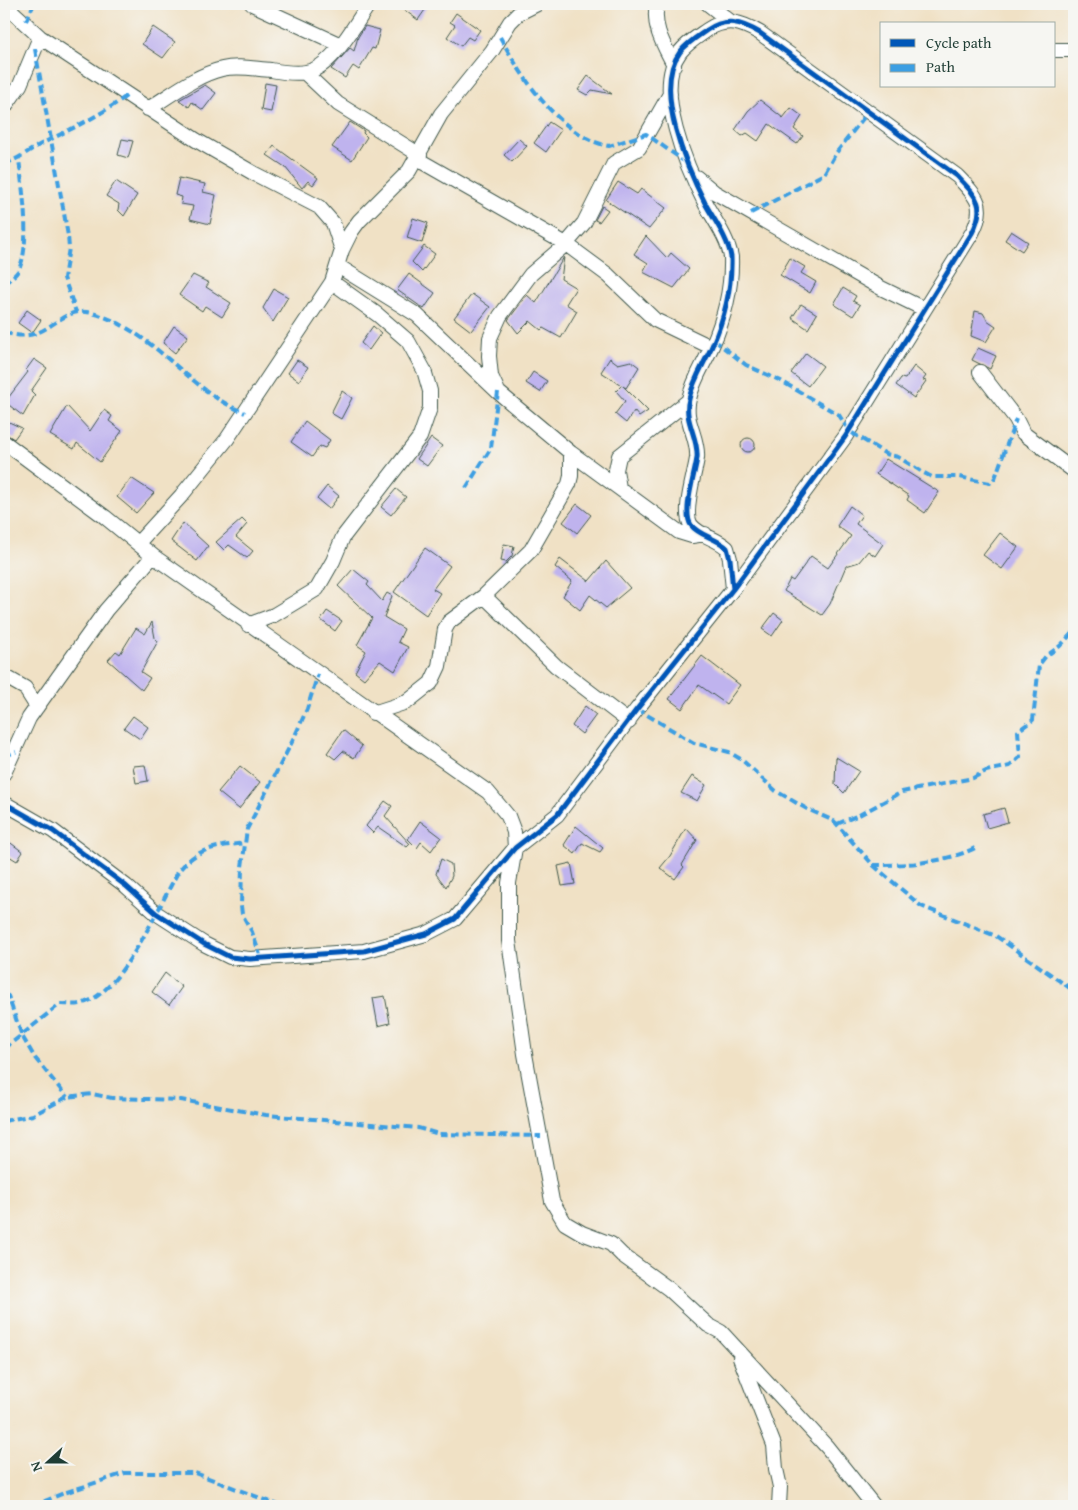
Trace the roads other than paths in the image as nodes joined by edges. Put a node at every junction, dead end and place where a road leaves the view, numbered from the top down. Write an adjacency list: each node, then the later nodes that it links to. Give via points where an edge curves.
1 (4, 4): 8 (street)
2 (252, 4): 9 (street)
3 (369, 4): 9 (street)
4 (537, 4): 17 (street, via 510,22 492,51 441,114)
5 (657, 4): 12 (street, via 655,19 658,33)
6 (708, 4): 7 (street)
7 (731, 22): 12 (street, via 709,28 689,43 679,53); 23 (street, via 743,23 760,33 957,176 976,196 980,212 978,222)
8 (40, 36): 15 (street, via 20,85); 16 (street)
9 (341, 45): 13 (street, via 322,65)
10 (1056, 50): 11 (street)
11 (1074, 50)
12 (674, 65): 14 (street)
13 (305, 73): 16 (street, via 223,68 206,74); 17 (street, via 338,104)
14 (670, 94): 18 (street, via 681,147); 19 (street, via 639,148 614,163 584,223)
15 (4, 108)
16 (148, 108): 20 (street, via 225,158 319,207 333,223)
17 (419, 157): 19 (street); 20 (street, via 359,221)
18 (693, 175): 23 (street, via 714,192); 24 (street, via 730,257 726,304)
19 (566, 244): 24 (street, via 608,275 656,320); 26 (street, via 532,274 500,316 490,338 489,356 491,376)
20 (342, 250): 21 (street)
21 (338, 266): 22 (street); 26 (street, via 416,315)
22 (332, 282): 33 (street, via 227,439); 37 (street, via 386,321 408,342 424,370 430,391 430,408 420,438 343,537 317,589 274,615)
23 (924, 310): 35 (street, via 845,437)
24 (712, 347): 27 (street)
25 (980, 372): 30 (street, via 1016,419 1023,434)
26 (498, 392): 29 (street)
27 (688, 401): 31 (street, via 619,456 616,470); 32 (street, via 688,420 697,448 687,514 692,526)
28 (4, 442): 33 (street)
29 (571, 453): 31 (street); 36 (street, via 569,484 539,538 522,561)
30 (1074, 471)
31 (619, 488): 32 (street, via 683,534)
32 (706, 534): 35 (street, via 723,544 729,552)
33 (138, 544): 34 (street)
34 (152, 556): 37 (street); 39 (street, via 106,610)
35 (733, 589): 41 (street)
36 (484, 596): 40 (street, via 449,622 439,666 431,683 407,702); 41 (street, via 556,666)
37 (248, 625): 40 (street)
38 (4, 676): 39 (street, via 25,688)
39 (37, 707): 42 (street)
40 (373, 713): 44 (street, via 488,792 508,816)
41 (628, 722): 44 (street, via 557,815)
42 (4, 774)
43 (4, 803): 44 (street, via 53,831 156,913 204,944 230,957 250,959 364,951 426,934 455,919)
44 (515, 848): 45 (street, via 509,883 509,941 525,1054 552,1200 565,1223 611,1244 669,1289 708,1325 721,1332)
45 (737, 1350): 46 (street, via 774,1445); 47 (street, via 827,1447)
46 (780, 1506)
47 (874, 1506)

